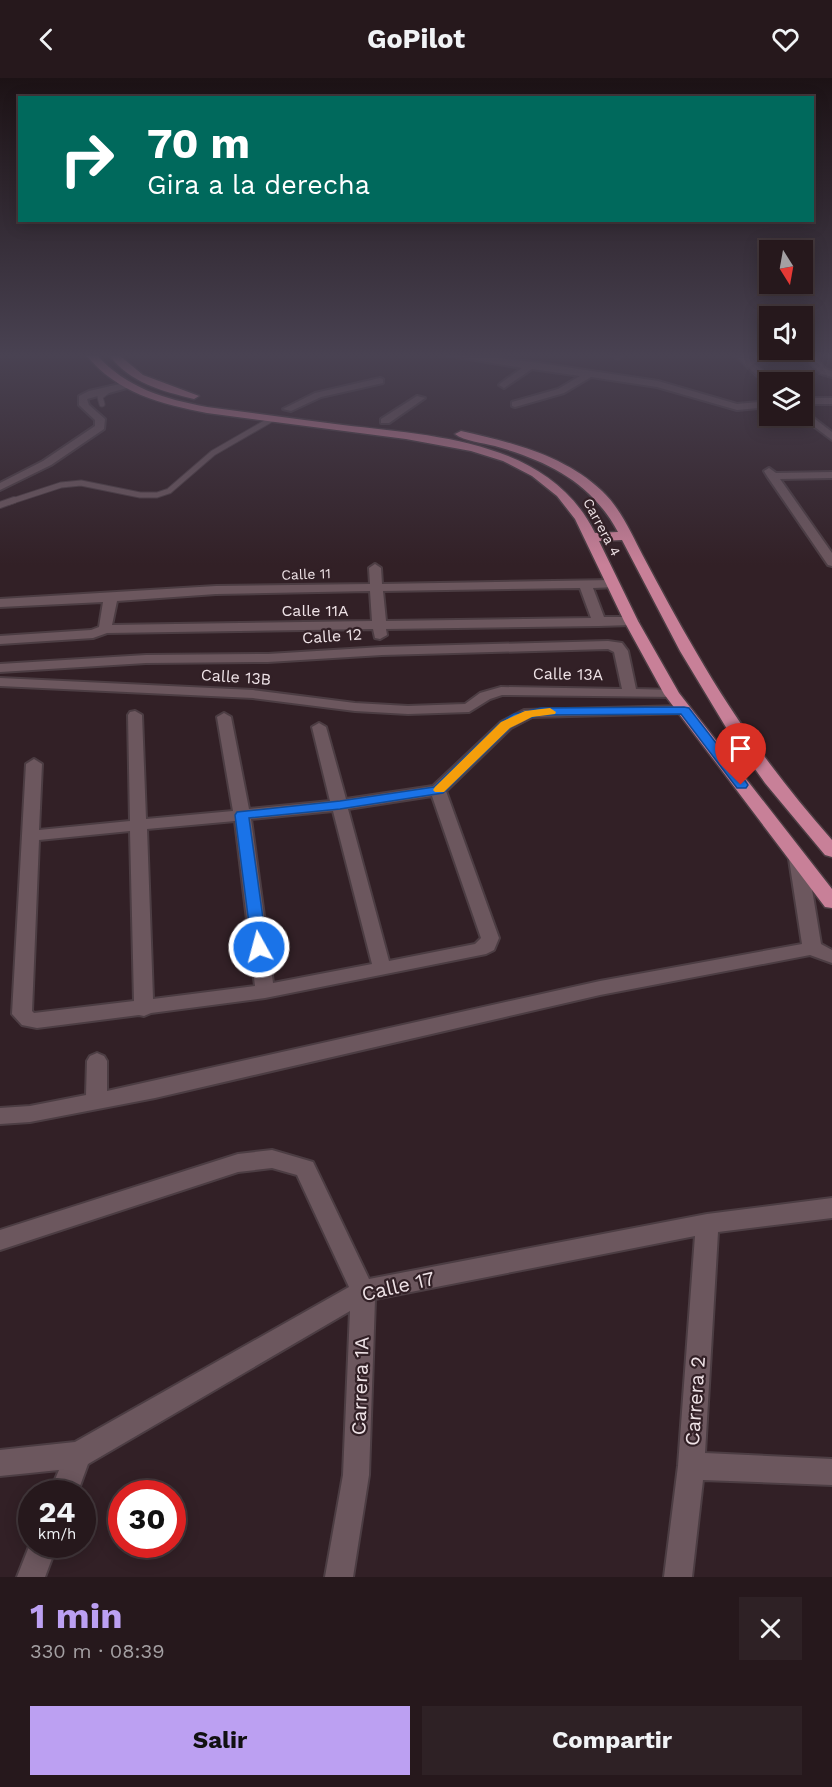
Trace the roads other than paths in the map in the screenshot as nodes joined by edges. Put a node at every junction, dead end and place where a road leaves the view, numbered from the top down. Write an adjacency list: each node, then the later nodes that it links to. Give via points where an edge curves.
1 (100, 425): 8 (street, via 47,463)
2 (262, 425): 9 (lane, via 213,453 169,491 157,495 81,483 61,485)
3 (318, 425): 11 (highway, Carrera 4, via 452,443 502,458 536,474 561,492)
4 (408, 425): 10 (highway, Carrera 4, via 472,436 554,463 598,492)
5 (818, 425): 6 (street)
6 (832, 437)
7 (832, 475): 13 (street, via 771,473)
8 (0, 487)
9 (0, 505)
10 (626, 536): 11 (highway); 42 (highway, Carrera 4, via 738,734)
11 (591, 537): 17 (highway, Carrera 4)
12 (832, 541): 13 (street)
13 (819, 542): 14 (street)
14 (832, 562)
15 (375, 567): 18 (street)
16 (585, 584): 17 (street, Calle 11); 18 (street, Calle 11); 22 (street)
17 (613, 584): 21 (highway, Carrera 4)
18 (376, 587): 19 (street, Calle 11); 23 (street)
19 (111, 596): 20 (street, Calle 11); 24 (street)
20 (0, 603)
21 (631, 621): 22 (street, Calle 11A); 31 (highway, Carrera 4)
22 (599, 622): 23 (street, Calle 11A)
23 (379, 626): 24 (street, Calle 11A); 26 (street)
24 (99, 632): 25 (street, Calle 11A); 27 (street)
25 (0, 640)
26 (382, 651): 27 (street, Calle 12); 30 (street, Calle 12, via 617,646)
27 (97, 661): 28 (street, Calle 12)
28 (0, 668)
29 (0, 682): 32 (street, Calle 13B, via 253,694 408,710)
30 (630, 693): 31 (street, Calle 13A); 32 (street, Calle 13A, via 501,691 485,696)
31 (679, 703): 37 (street, via 646,713 541,712 518,717); 43 (highway, Carrera 4)
32 (469, 708)
33 (135, 716): 40 (street)
34 (224, 717): 39 (street)
35 (319, 727): 38 (street)
36 (34, 764): 41 (street)
37 (438, 790): 38 (street); 47 (street, via 490,938 487,946 478,950)
38 (340, 805): 39 (street); 47 (street)
39 (242, 815): 40 (street); 48 (street)
40 (138, 825): 41 (street); 49 (street)
41 (32, 836): 49 (street, via 22,1014 37,1021)
42 (832, 851)
43 (798, 859): 44 (highway, Carrera 4); 45 (street)
44 (832, 902)
45 (812, 948): 46 (street); 51 (street, via 600,988)
46 (832, 957)
47 (382, 968): 48 (street)
48 (265, 991): 49 (street)
49 (144, 1009)
50 (97, 1061): 51 (street)
51 (96, 1101): 52 (street)
52 (0, 1116)
53 (832, 1208): 54 (street, Calle 17)
54 (707, 1224): 56 (street, Calle 17); 59 (street, Carrera 2)
55 (0, 1240): 56 (street, Carrera 1A, via 238,1163 272,1158 304,1168)
56 (363, 1291): 57 (street, Calle 17); 64 (street, Carrera 1A, via 356,1475)
57 (78, 1455): 58 (street, Calle 17); 61 (street)
58 (0, 1464)
59 (691, 1466): 60 (street); 65 (street, Carrera 2)
60 (832, 1472)
61 (68, 1480)
62 (38, 1558): 63 (street)
63 (31, 1577)
64 (339, 1577)
65 (678, 1577)

